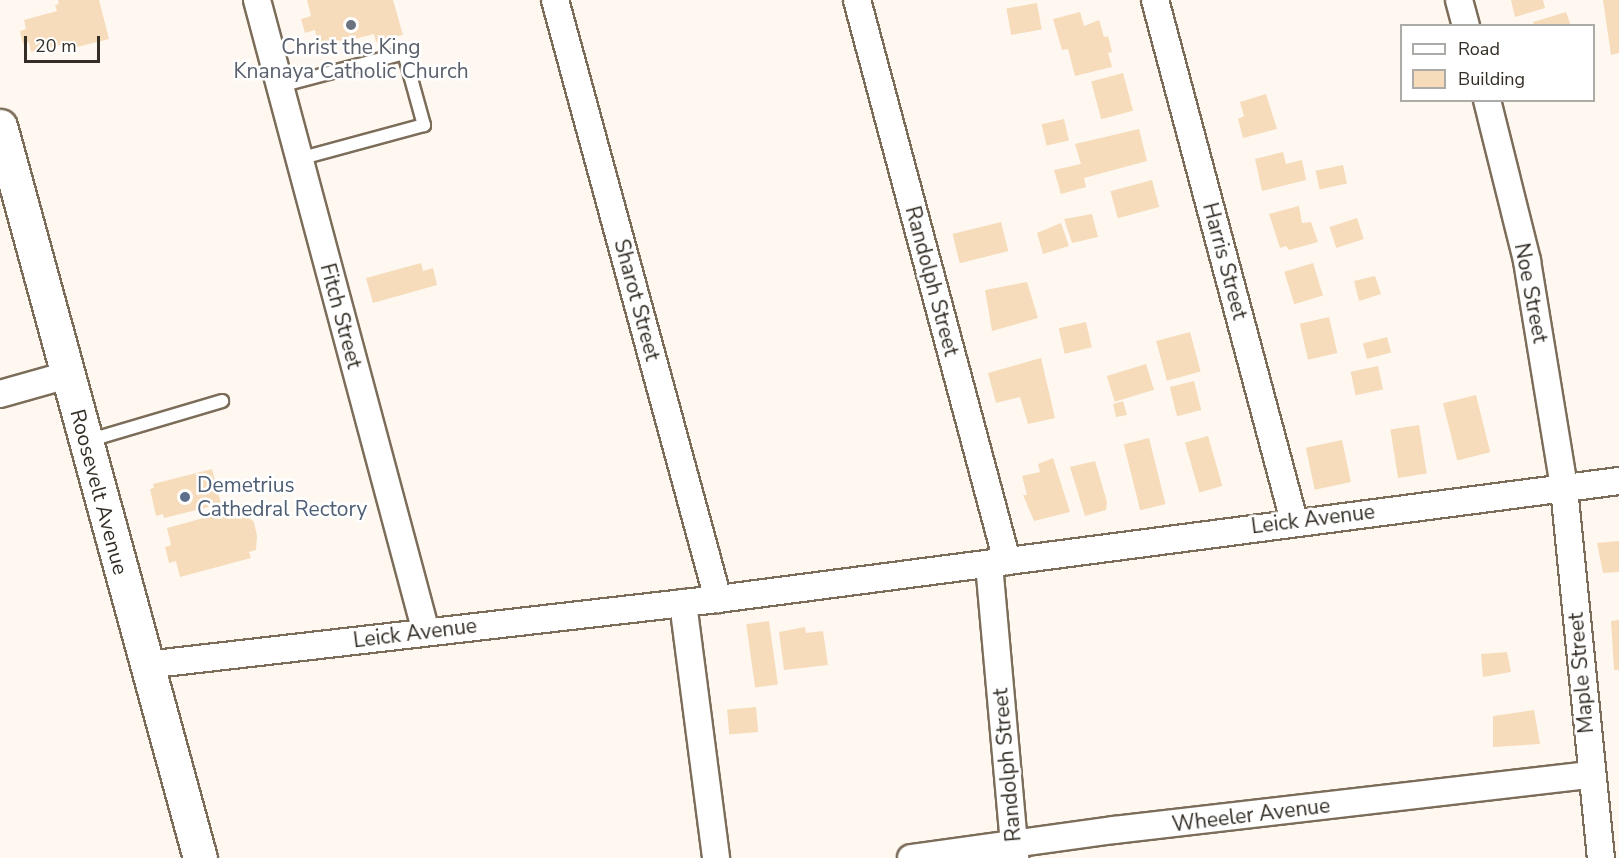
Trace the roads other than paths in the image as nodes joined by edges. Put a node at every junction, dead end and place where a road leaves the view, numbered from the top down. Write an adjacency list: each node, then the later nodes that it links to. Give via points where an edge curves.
1 (256, 0): 7 (street, Fitch Street)
2 (555, 0): 19 (street, Sharot Street)
3 (857, 0): 18 (street, Randolph Street)
4 (1155, 0): 17 (street, Harris Street)
5 (1459, 0): 6 (street)
6 (1465, 24)
7 (280, 86): 10 (street, Fitch Street); 10 (lane, via 404,53 424,125)
8 (1487, 102): 16 (street, Noe Street, via 1527,261)
9 (0, 126): 11 (street, Roosevelt Avenue)
10 (299, 159): 21 (street, Fitch Street)
11 (67, 375): 12 (street); 14 (street, Roosevelt Avenue)
12 (0, 394)
13 (222, 401): 14 (lane)
14 (86, 441): 22 (street, Roosevelt Avenue)
15 (1619, 481): 16 (street, Leick Avenue)
16 (1564, 488): 17 (street, Leick Avenue); 23 (street, Maple Street)
17 (1294, 521): 18 (street, Leick Avenue)
18 (998, 562): 19 (street, Leick Avenue); 24 (street, Randolph Street)
19 (718, 599): 20 (street, Leick Avenue)
20 (683, 603): 21 (street, Leick Avenue); 26 (street)
21 (426, 632): 22 (street, Leick Avenue)
22 (146, 665): 25 (street, Roosevelt Avenue)
23 (1590, 776): 24 (street, Wheeler Avenue); 28 (street, Maple Street)
24 (1014, 851): 27 (street, Wheeler Avenue)
25 (200, 858)
26 (716, 858)
27 (911, 858)
28 (1600, 858)

